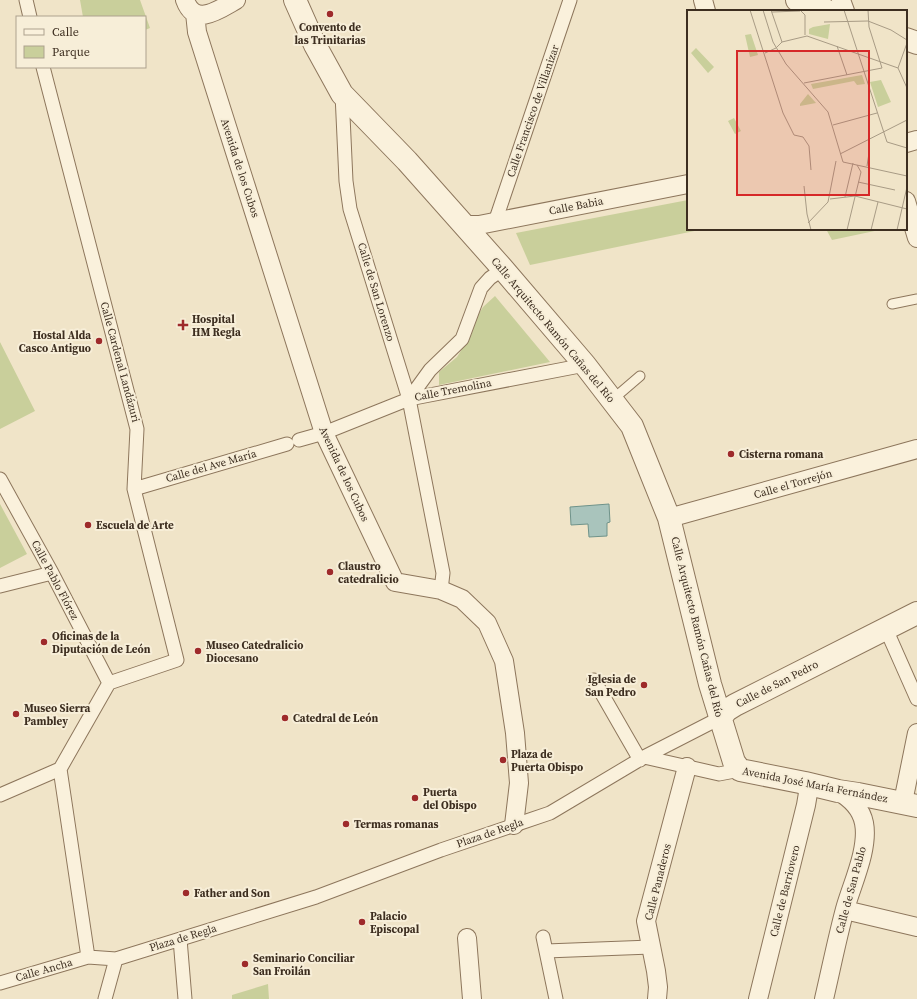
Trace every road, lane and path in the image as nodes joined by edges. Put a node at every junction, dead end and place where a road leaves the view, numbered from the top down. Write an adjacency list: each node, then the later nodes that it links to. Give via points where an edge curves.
1 (26, 0): 12 (street)
2 (236, 0): 8 (street, via 210,14 201,15)
3 (296, 0): 16 (street, Calle de San Lorenzo, via 315,45)
4 (570, 0): 21 (street, Calle Francisco de Villanizar)
5 (703, 0): 9 (street)
6 (797, 0): 10 (street)
7 (841, 0): 11 (street)
8 (190, 6): 31 (street, Avenida de los Cubos)
9 (706, 10)
10 (825, 10)
11 (845, 10)
12 (30, 16)
13 (907, 39): 14 (street)
14 (917, 43)
15 (43, 68): 34 (street, Calle Cardenal Landázuri, via 138,429)
16 (342, 94): 22 (street, Calle Arquitecto Ramón Cañas del Río); 29 (street, Calle de San Lorenzo, via 346,182 350,209)
17 (917, 140): 18 (street)
18 (907, 143)
19 (687, 184): 21 (street, Calle Babia)
20 (907, 204): 23 (street)
21 (495, 222): 22 (street, Calle Babia)
22 (464, 225): 24 (street, Calle Arquitecto Ramón Cañas del Río)
23 (917, 238)
24 (503, 269): 27 (street, Calle Arquitecto Ramón Cañas del Río); 29 (street, Calle Tremolina, via 481,288 462,339 430,370)
25 (917, 299): 26 (lane)
26 (892, 304)
27 (585, 365): 29 (street, Calle Tremolina); 30 (street, Calle Arquitecto Ramón Cañas del Río)
28 (640, 376): 30 (lane)
29 (410, 399): 31 (street, Calle del Ave María); 38 (street, Calle de San Lorenzo, via 443,573)
30 (612, 400): 35 (street, Calle Arquitecto Ramón Cañas del Río, via 632,426)
31 (324, 433): 34 (street, Calle del Ave María); 38 (street, Avenida de los Cubos, via 395,582)
32 (917, 449): 35 (street, Calle el Torrejón)
33 (0, 479): 36 (street, Calle Pablo Flórez)
34 (134, 489): 42 (street, Calle Cardenal Landázuri, via 177,660)
35 (669, 518): 44 (street, Calle Arquitecto Ramón Cañas del Río)
36 (52, 573): 37 (street); 42 (street, Calle Pablo Flórez)
37 (0, 586)
38 (441, 590): 55 (street, Avenida de los Cubos, via 462,599 487,623 504,661 515,733 519,783)
39 (917, 613): 40 (street, Calle de San Pedro)
40 (886, 629): 43 (street); 44 (street, Calle de San Pedro, via 735,705)
41 (594, 680): 46 (street)
42 (109, 683): 48 (street)
43 (917, 699)
44 (720, 718): 46 (street, Calle de San Pedro); 49 (street, Calle Arquitecto Ramón Cañas del Río, via 734,762)
45 (917, 733): 53 (street)
46 (642, 758): 47 (street, Avenida José María Fernández); 54 (street, Calle de San Pedro)
47 (687, 767): 49 (street, Avenida José María Fernández, via 719,774); 61 (street, Calle Panaderos, via 646,921)
48 (60, 769): 52 (street); 63 (street)
49 (740, 770): 50 (street, Avenida José María Fernández)
50 (805, 783): 51 (street, Avenida José María Fernández); 71 (street, Calle de Barriovero, via 808,792 806,805)
51 (838, 792): 53 (street, Avenida José María Fernández); 56 (street, Calle de San Pablo, via 848,797 858,809 865,828 861,858)
52 (0, 795)
53 (910, 804)
54 (550, 813): 55 (street, Plaza de Regla)
55 (514, 825): 60 (street, Plaza de Regla, via 316,897)
56 (845, 910): 57 (street); 72 (street, Calle de San Pablo)
57 (917, 927)
58 (467, 938): 68 (street)
59 (543, 938): 62 (street)
60 (180, 939): 64 (street, Plaza de Regla); 67 (street)
61 (651, 947): 62 (street); 70 (street, Calle Panaderos)
62 (546, 951): 69 (street)
63 (88, 957): 64 (street, Plaza de Regla); 65 (street, Calle Ancha)
64 (116, 959): 66 (street)
65 (0, 983)
66 (105, 999)
67 (185, 999)
68 (472, 999)
69 (556, 999)
70 (657, 999)
71 (758, 999)
72 (824, 999)

